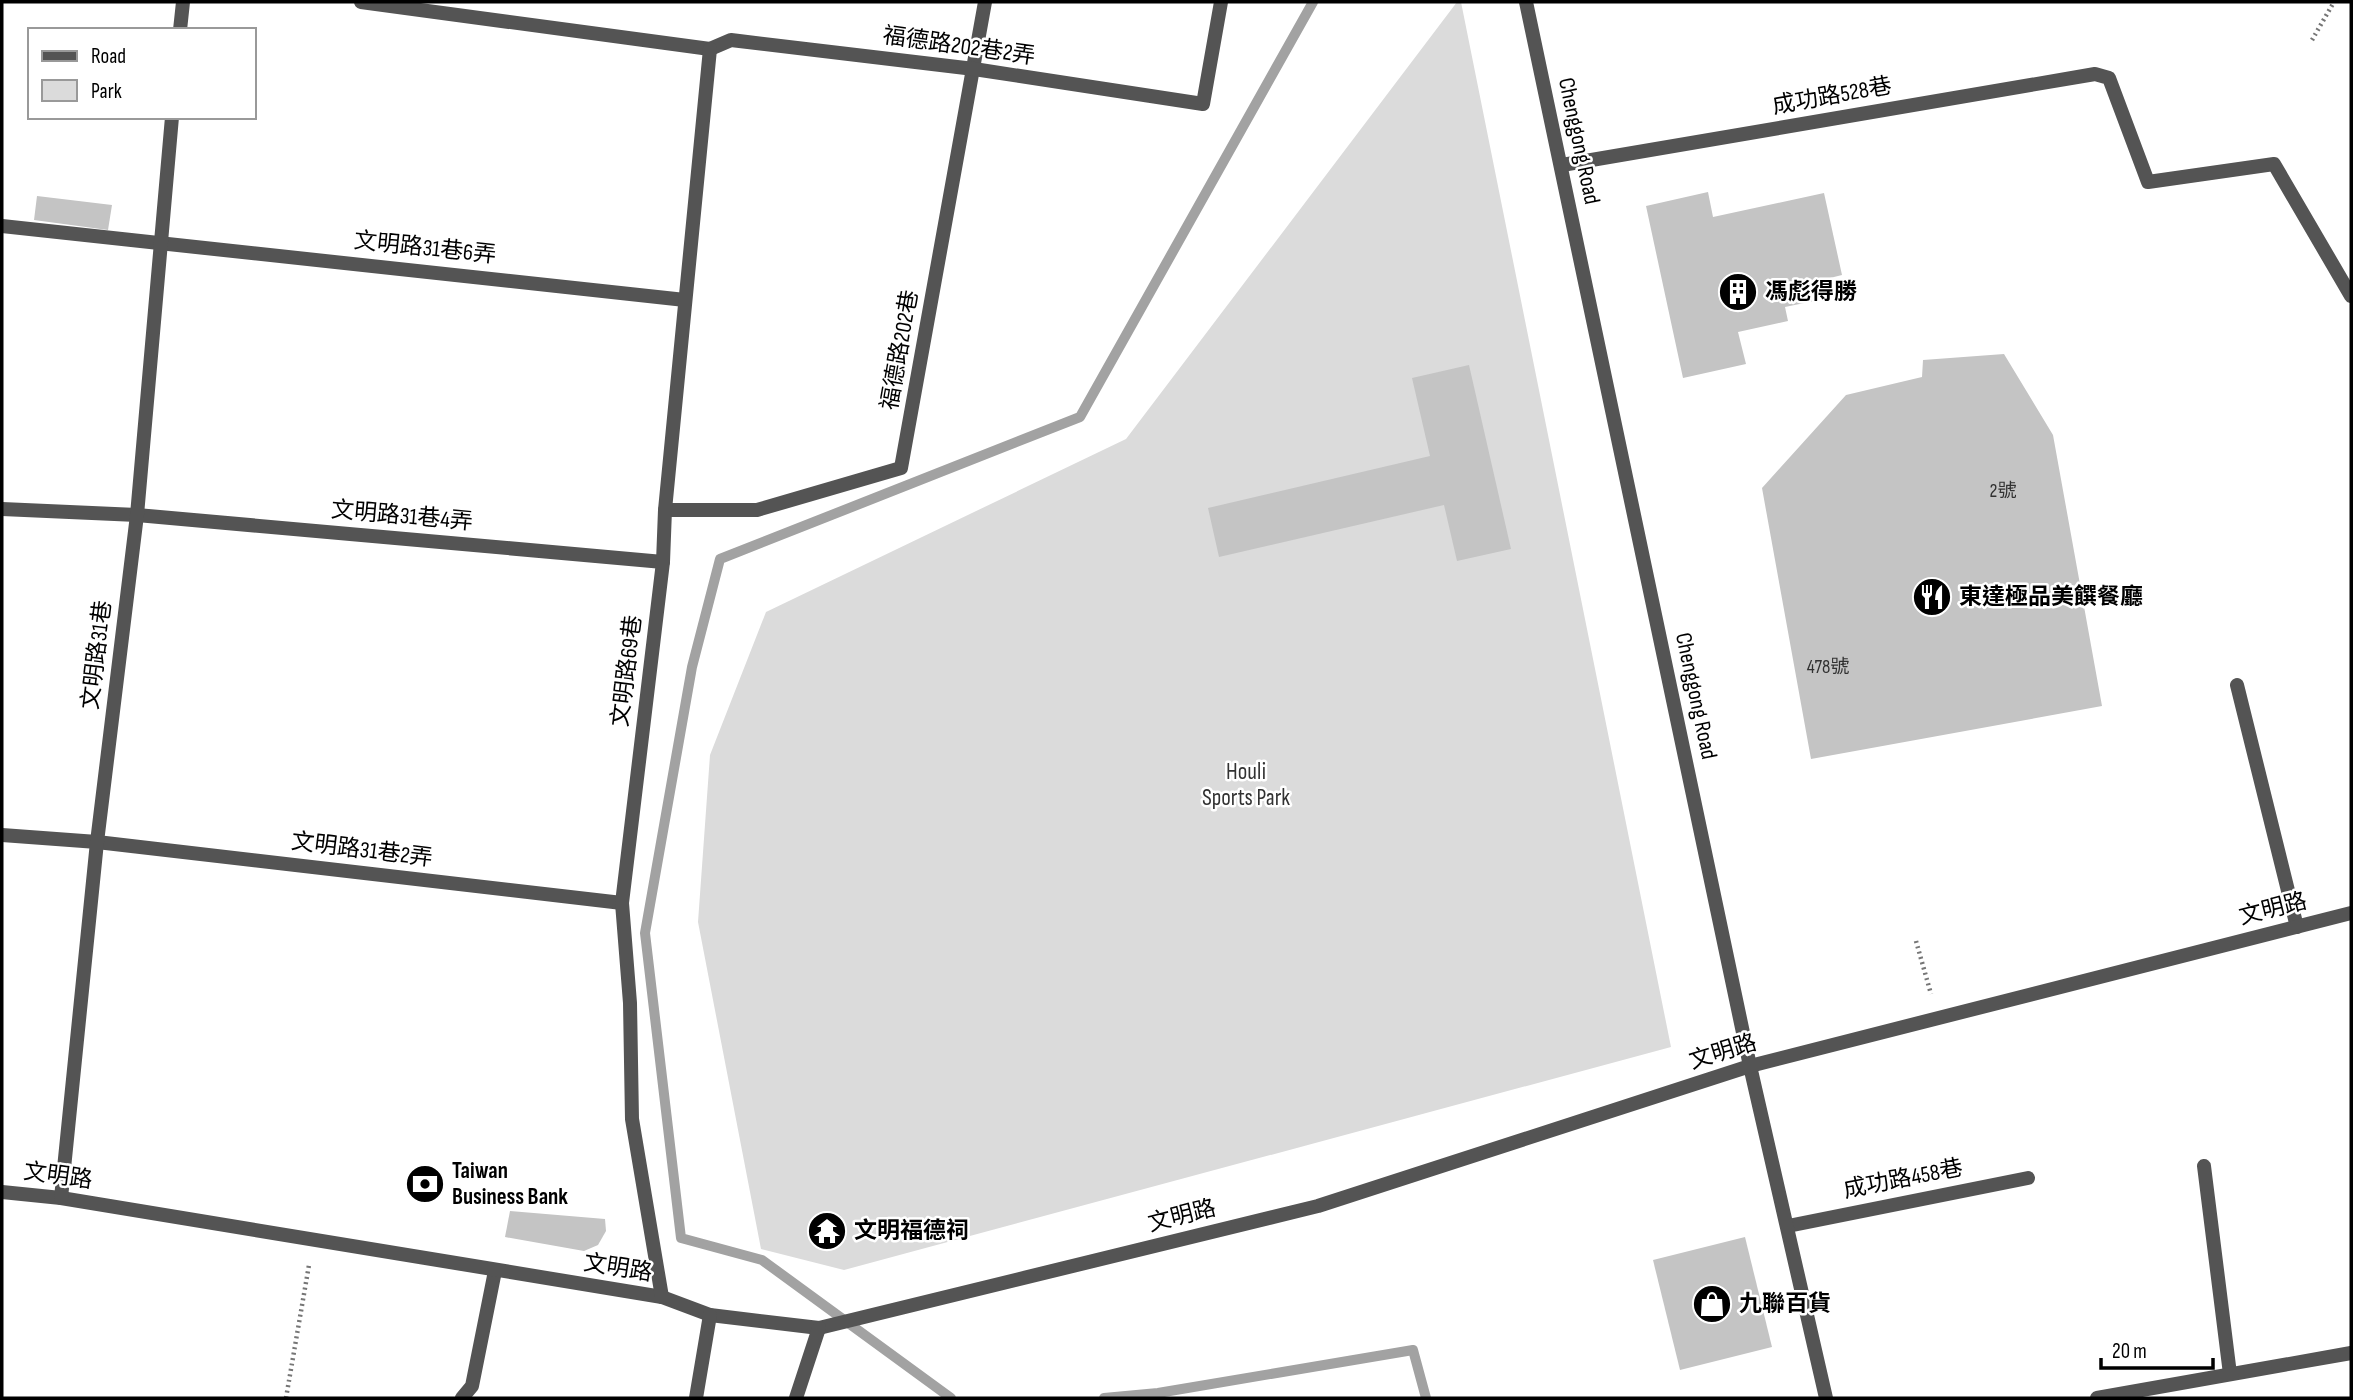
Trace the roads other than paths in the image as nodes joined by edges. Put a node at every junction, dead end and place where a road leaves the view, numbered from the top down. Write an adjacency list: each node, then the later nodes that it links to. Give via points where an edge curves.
1 (183, 2): 6 (street)
2 (361, 2): 7 (street)
3 (985, 2): 8 (street, 福德路202巷)
4 (1221, 2): 8 (street, 福德路202巷2弄, via 1203,104)
5 (1526, 2): 10 (street, Chenggong Road)
6 (180, 28)
7 (710, 49): 8 (street, 福德路202巷2弄, via 731,40); 14 (street, 文明路69巷)
8 (974, 69): 16 (street, 福德路202巷, via 901,468 757,510)
9 (172, 119): 12 (street, 文明路31巷)
10 (1562, 165): 13 (street, 成功路528巷, via 2095,75 2109,78 2148,182 2274,164); 25 (street, Chenggong Road)
11 (2, 226): 12 (street, 文明路31巷6弄)
12 (160, 241): 14 (street, 文明路31巷6弄); 17 (street, 文明路31巷)
13 (2351, 296)
14 (685, 300): 16 (street, 文明路69巷)
15 (2, 509): 17 (street, 文明路31巷4弄)
16 (665, 510): 18 (street, 文明路69巷)
17 (137, 515): 18 (street, 文明路31巷4弄); 21 (street, 文明路31巷)
18 (663, 562): 22 (street, 文明路69巷)
19 (2237, 685): 24 (street)
20 (2, 835): 21 (street, 文明路31巷2弄)
21 (97, 842): 22 (street, 文明路31巷2弄); 29 (street, 文明路31巷)
22 (622, 903): 32 (street, 文明路69巷, via 632,1119)
23 (2351, 913): 24 (street, 文明路)
24 (2297, 927): 25 (street, 文明路)
25 (1750, 1066): 30 (street, Chenggong Road); 34 (street, 文明路, via 1318,1206)
26 (2204, 1166): 36 (street)
27 (2028, 1178): 30 (street, 成功路458巷)
28 (2, 1192): 29 (street, 文明路)
29 (61, 1198): 31 (street, 文明路)
30 (1788, 1226): 41 (street, Chenggong Road)
31 (495, 1271): 32 (street, 文明路); 38 (street, via 472,1386)
32 (662, 1297): 33 (street, 文明路)
33 (710, 1315): 34 (street, 文明路); 39 (street)
34 (819, 1328): 40 (street)
35 (2351, 1353): 36 (street)
36 (2230, 1374): 37 (street)
37 (2138, 1395): 42 (street)
38 (462, 1398)
39 (696, 1398)
40 (796, 1398)
41 (1826, 1398)
42 (2097, 1398)

